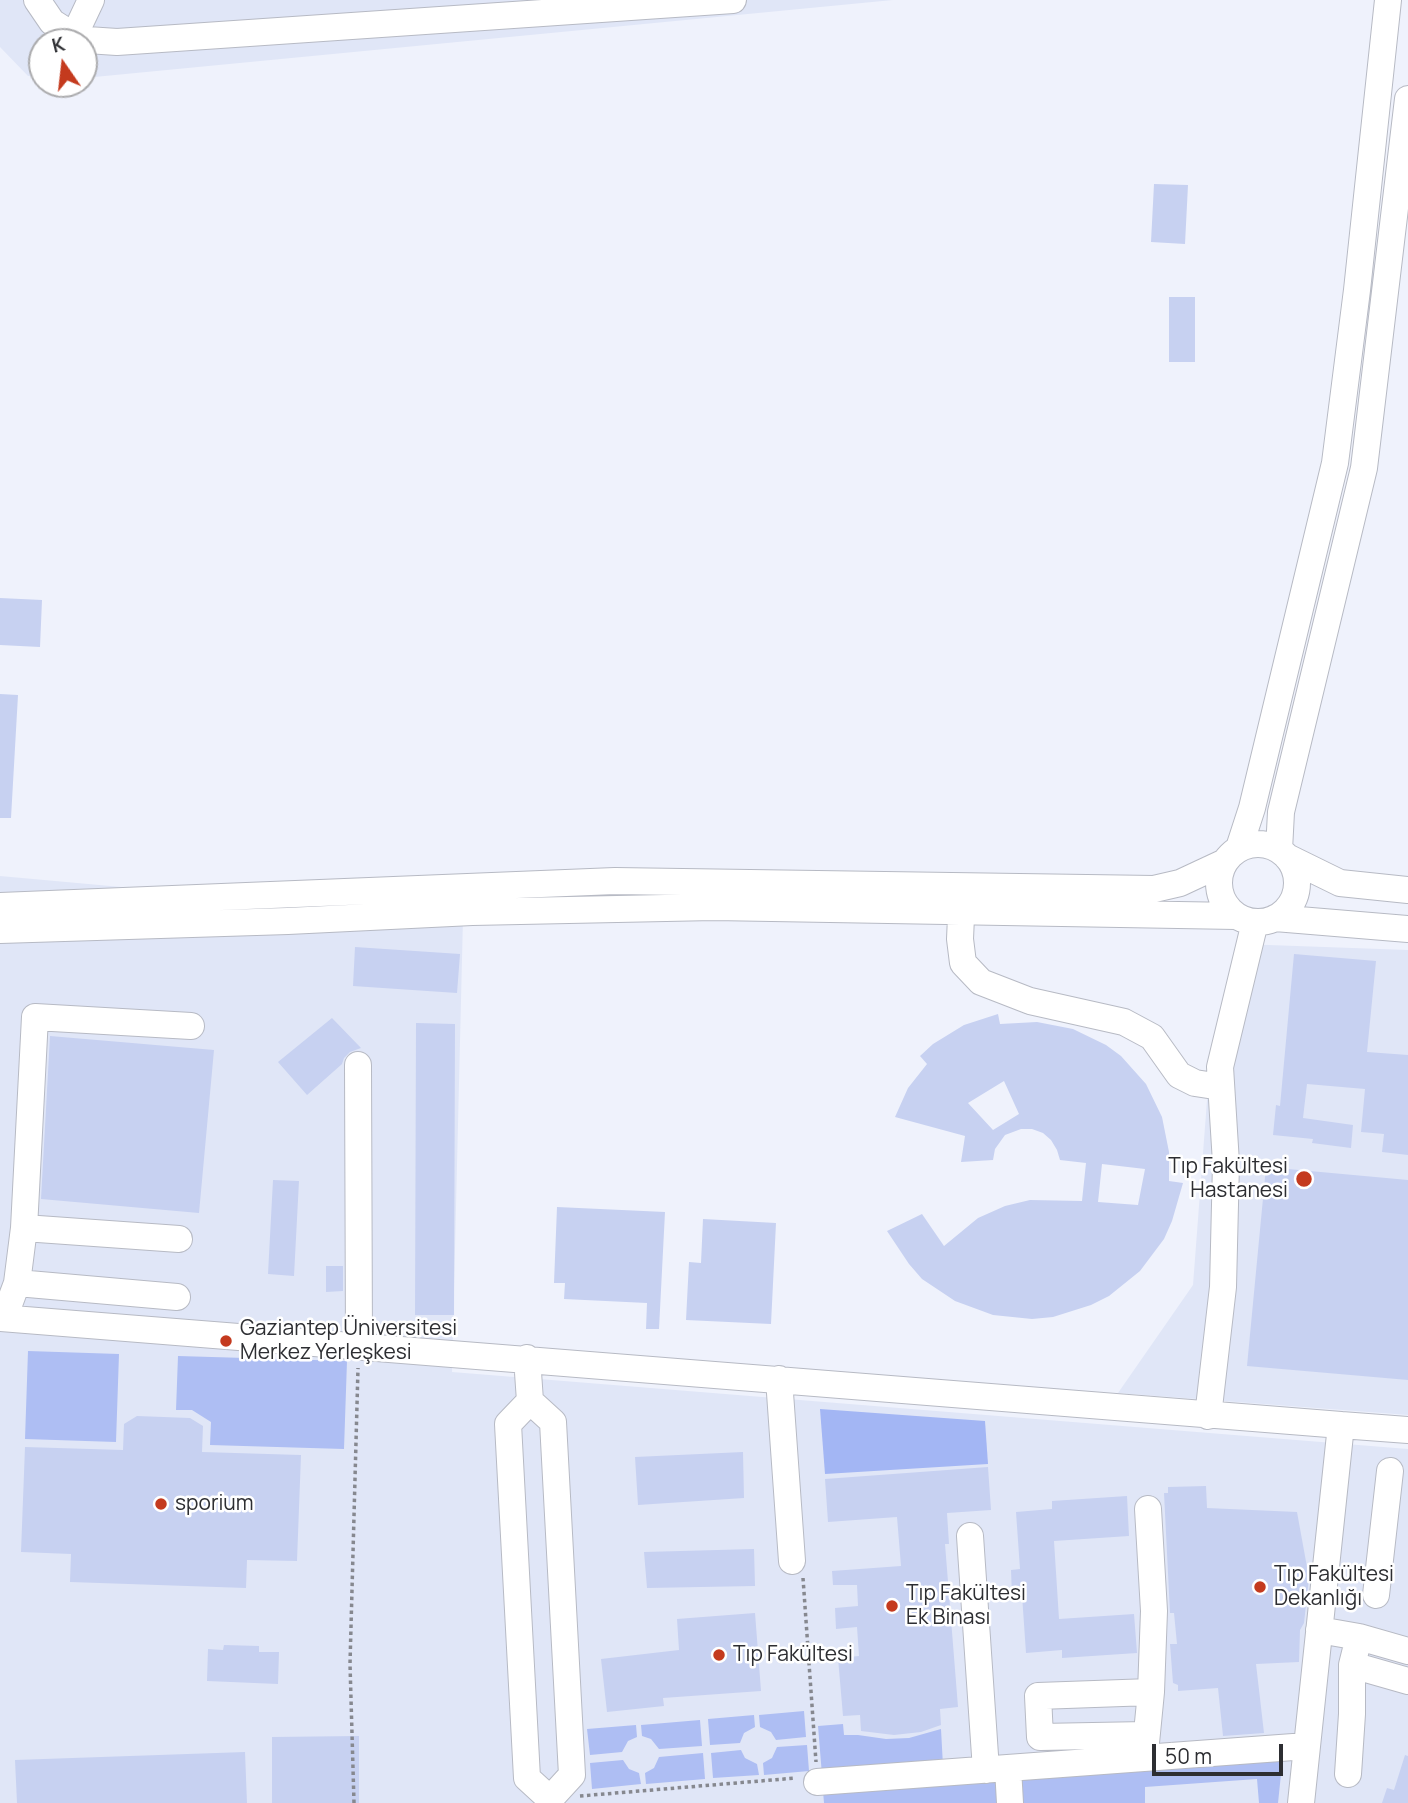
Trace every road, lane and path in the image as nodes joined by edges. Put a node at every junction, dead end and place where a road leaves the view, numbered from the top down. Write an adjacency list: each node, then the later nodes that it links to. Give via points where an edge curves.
1 (37, 0): 5 (street)
2 (91, 0): 6 (street)
3 (733, 0): 7 (street)
4 (1388, 0): 10 (street, via 1335,463 1252,808)
5 (61, 28)
6 (78, 28)
7 (98, 41)
8 (1408, 99): 9 (street, via 1364,468 1284,800)
9 (1283, 854): 10 (street, via 1260,844); 11 (street, via 1340,883); 14 (street, via 1296,875 1295,896 1284,913)
10 (1232, 855): 12 (street, via 1180,883 1154,889); 14 (street, via 1220,871 1219,891 1228,909)
11 (1408, 890)
12 (962, 899): 13 (street, via 615,881); 14 (street); 16 (street); 19 (street, via 963,963 981,982 1030,1001 1124,1022 1152,1037 1179,1075)
13 (0, 906)
14 (1255, 919): 15 (street); 19 (street, via 1220,1067)
15 (1408, 929)
16 (0, 930)
17 (191, 1026): 20 (street, via 35,1017)
18 (358, 1065): 25 (street)
19 (1221, 1087): 29 (street, via 1226,1163 1223,1287)
20 (24, 1228): 21 (street); 22 (street)
21 (179, 1239)
22 (16, 1283): 23 (street); 24 (street)
23 (177, 1297)
24 (2, 1318): 25 (street)
25 (359, 1345): 26 (street); 49 (path, via 350,1664)
26 (527, 1359): 27 (street); 28 (street)
27 (779, 1379): 29 (street); 35 (street)
28 (530, 1401): 48 (street, via 508,1424 527,1777); 48 (street, via 553,1422 572,1775)
29 (1208, 1416): 30 (street)
30 (1341, 1425): 31 (street); 37 (street)
31 (1408, 1430)
32 (1390, 1471): 36 (street)
33 (1148, 1510): 42 (street, via 1154,1611)
34 (970, 1536): 45 (street)
35 (797, 1566): 47 (path)
36 (1376, 1595)
37 (1319, 1630): 38 (street); 43 (street)
38 (1359, 1637): 39 (street); 40 (street)
39 (1408, 1651)
40 (1352, 1665): 41 (street); 46 (street)
41 (1408, 1681)
42 (1151, 1692): 44 (street); 44 (street, via 1038,1696 1040,1737)
43 (1307, 1746): 44 (street); 51 (street)
44 (1145, 1747): 45 (street)
45 (997, 1769): 47 (street); 50 (street)
46 (1348, 1774)
47 (817, 1779): 48 (path)
48 (550, 1798)
49 (354, 1803)
50 (1010, 1803)
51 (1301, 1803)

